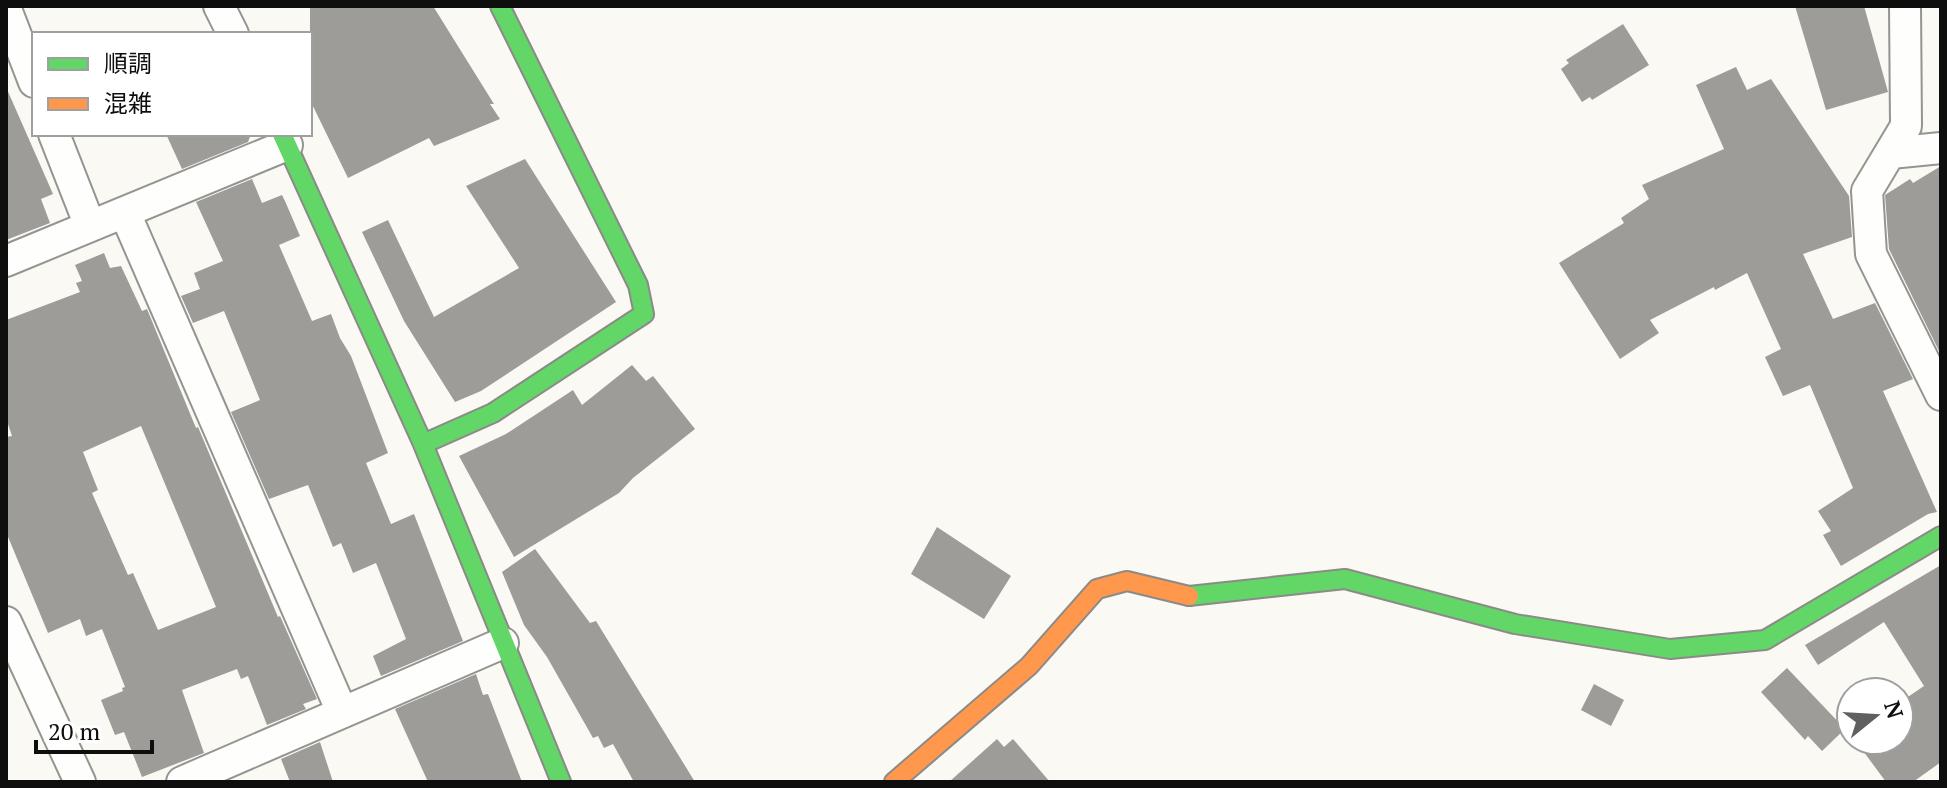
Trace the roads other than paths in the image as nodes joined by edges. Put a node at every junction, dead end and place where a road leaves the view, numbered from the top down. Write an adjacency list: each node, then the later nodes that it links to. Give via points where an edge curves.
1 (219, 6): 5 (street)
2 (500, 6): 15 (street, via 638,285 644,314 493,413)
3 (1905, 6): 10 (street, via 1906,126)
4 (6, 9): 6 (street)
5 (232, 32)
6 (32, 77)
7 (55, 136): 12 (street)
8 (284, 139): 11 (street); 15 (street)
9 (1941, 148): 10 (street)
10 (1891, 153): 14 (street, via 1867,191 1871,254)
11 (125, 213): 12 (street); 19 (street)
12 (90, 226): 13 (street)
13 (6, 261)
14 (1941, 395)
15 (423, 444): 18 (street)
16 (1941, 536): 23 (street, via 1765,640 1670,649 1515,624 1345,579 1184,597 1127,581 1097,589 1029,666)
17 (6, 622): 20 (street)
18 (503, 643): 19 (street); 22 (street)
19 (342, 712): 21 (street)
20 (80, 782)
21 (182, 782)
22 (561, 782)
23 (894, 782)

